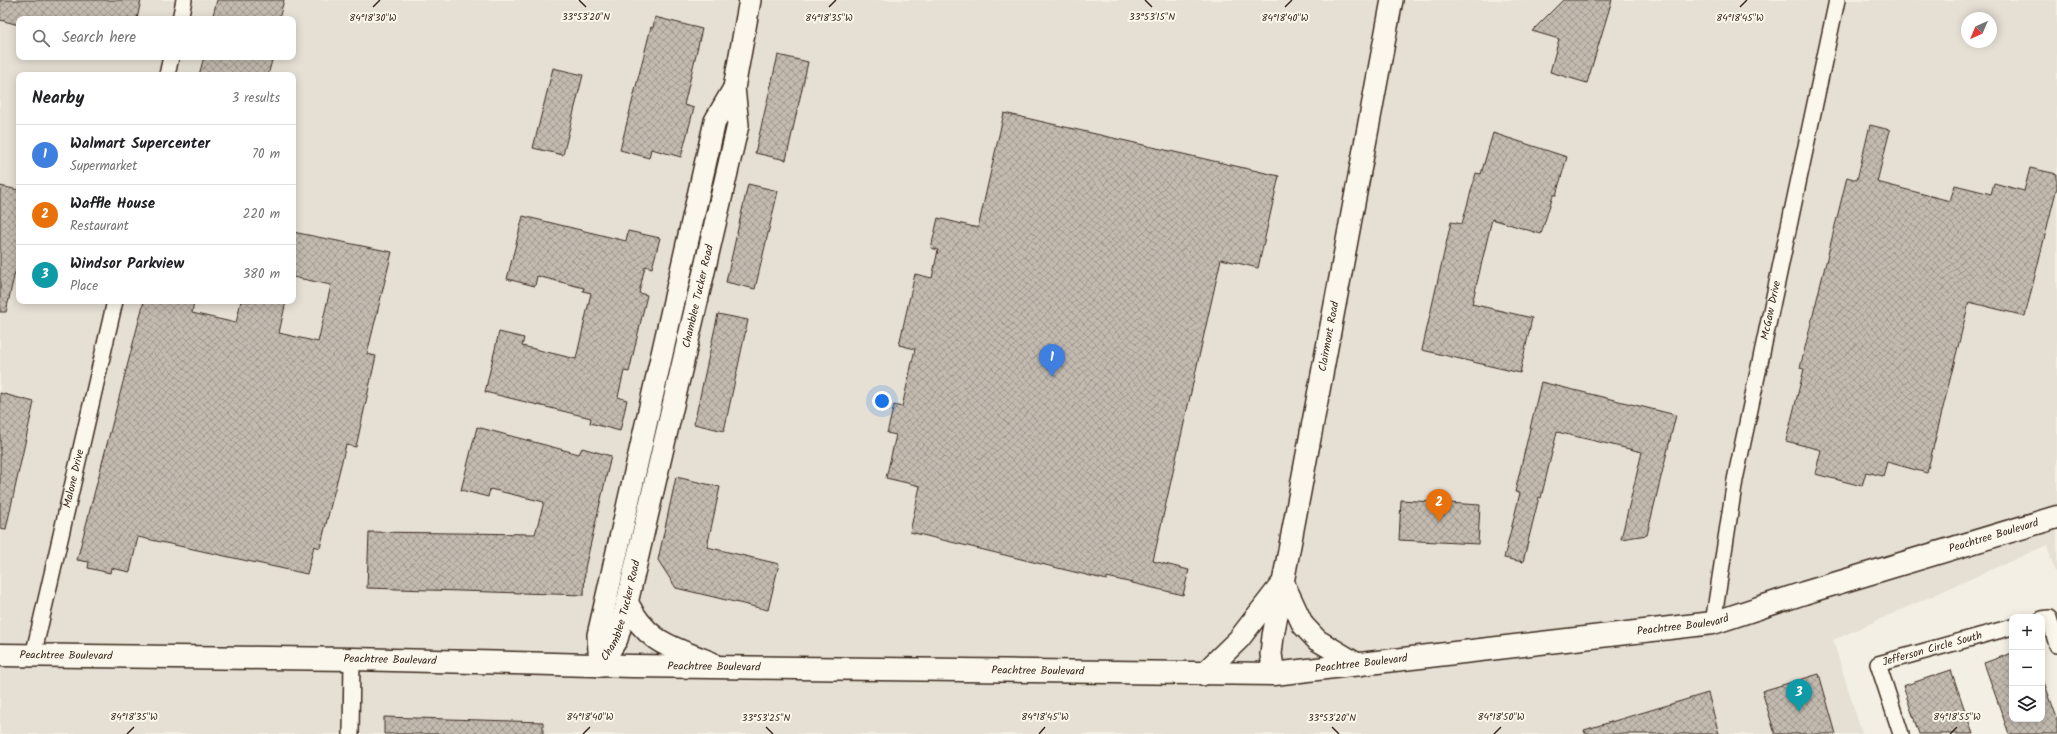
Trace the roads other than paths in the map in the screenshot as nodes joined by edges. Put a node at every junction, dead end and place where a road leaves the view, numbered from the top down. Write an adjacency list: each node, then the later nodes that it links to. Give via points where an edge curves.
1 (184, 0): 5 (street)
2 (750, 0): 8 (main road, Chamblee Tucker Road)
3 (1392, 0): 11 (main road, Clairmont Road)
4 (1837, 0): 14 (street, McGaw Drive, via 1735,480)
5 (181, 16)
6 (170, 60): 7 (street)
7 (168, 72)
8 (734, 88): 12 (main road, Chamblee Tucker Road, via 738,125); 21 (main road, Chamblee Tucker Road, via 714,121 598,634)
9 (114, 304): 18 (street, Malone Drive)
10 (2057, 517): 14 (highway, Peachtree Boulevard)
11 (1283, 579): 20 (main road, via 1302,626 1317,640); 23 (main road, Clairmont Road, via 1271,646); 24 (main road, via 1239,639)
12 (627, 603): 21 (main road, Chamblee Tucker Road, via 617,639); 22 (highway, via 650,635)
13 (2045, 619): 16 (street, via 2049,618)
14 (1713, 623): 20 (highway, Peachtree Boulevard)
15 (2009, 629): 26 (street, Jefferson Circle South, via 1878,664)
16 (2057, 644)
17 (0, 655): 18 (highway, Peachtree Boulevard)
18 (33, 656): 19 (highway, Peachtree Boulevard)
19 (352, 659): 21 (highway, Peachtree Boulevard); 25 (street)
20 (1359, 665): 23 (highway, Peachtree Boulevard)
21 (600, 666): 22 (highway, Peachtree Boulevard)
22 (722, 668): 24 (highway, Peachtree Boulevard)
23 (1274, 674): 24 (highway, Peachtree Boulevard)
24 (1202, 675)
25 (351, 734)
26 (1901, 734)

